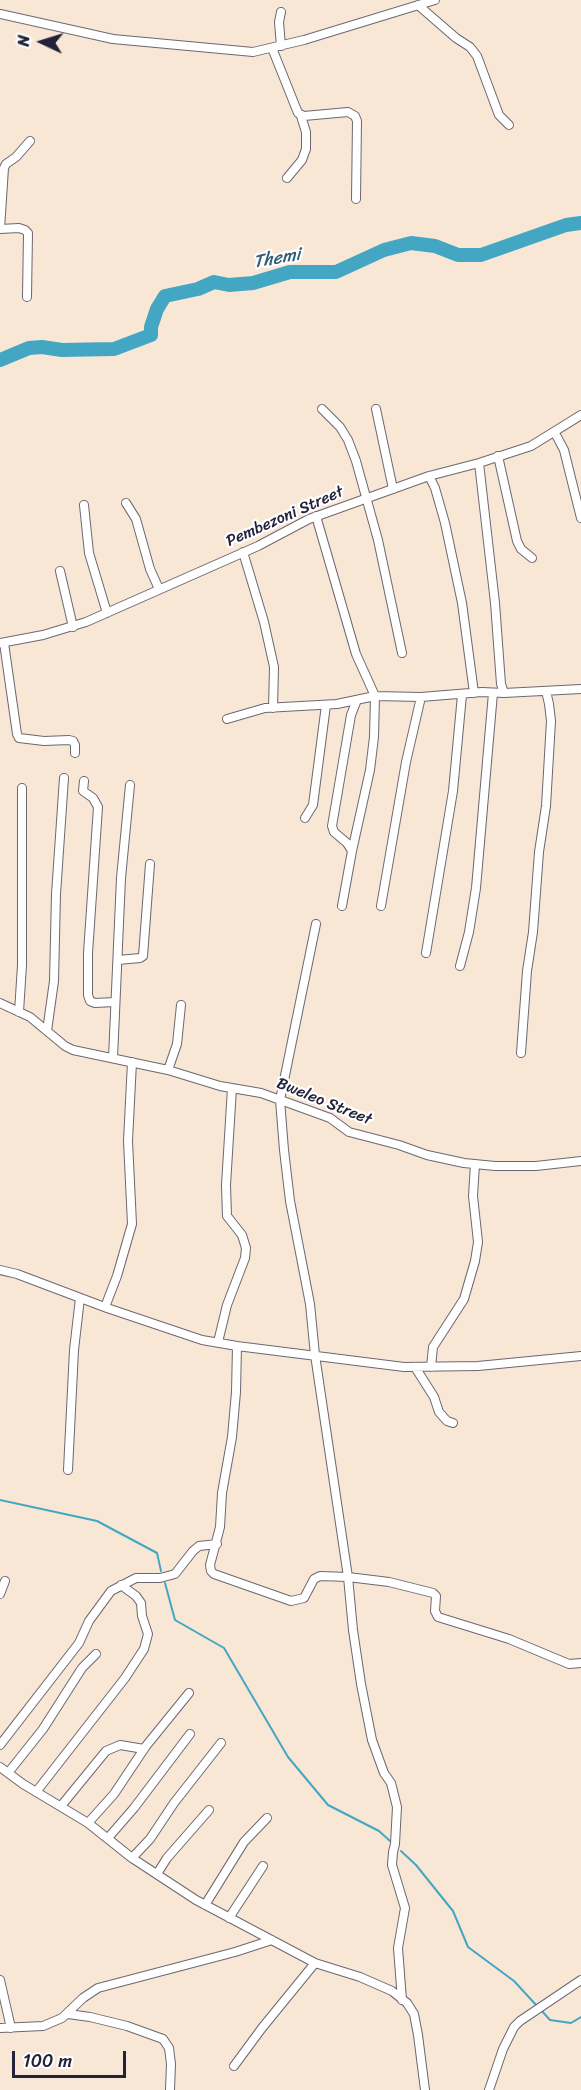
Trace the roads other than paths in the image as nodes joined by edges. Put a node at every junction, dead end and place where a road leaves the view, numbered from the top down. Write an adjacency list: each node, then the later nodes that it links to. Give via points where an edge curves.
1 (435, 0): 2 (street)
2 (418, 5): 5 (street); 7 (street, via 477,56 499,115)
3 (281, 12): 5 (street)
4 (0, 14): 5 (street, via 113,39 245,52)
5 (276, 47): 6 (street, via 292,102)
6 (301, 116): 9 (street, via 306,149); 10 (street, via 348,112 355,116)
7 (509, 125)
8 (30, 141): 11 (street, via 4,168)
9 (287, 178)
10 (356, 199)
11 (0, 229): 12 (street, via 19,228 28,233)
12 (27, 297)
13 (322, 409): 21 (street, via 348,440)
14 (376, 409): 20 (street)
15 (581, 415): 16 (street, Pembezoni Street)
16 (555, 433): 17 (street, Pembezoni Street, via 531,446); 25 (street, via 567,459)
17 (498, 456): 18 (street, Pembezoni Street); 27 (street, via 517,541)
18 (479, 463): 19 (street, Pembezoni Street); 38 (street)
19 (429, 476): 20 (street, Pembezoni Street); 36 (street, via 445,523 462,603)
20 (393, 489): 21 (street, Pembezoni Street)
21 (368, 498): 24 (street, Pembezoni Street); 33 (street)
22 (126, 503): 29 (street, via 136,519)
23 (84, 506): 30 (street, via 89,553)
24 (316, 516): 26 (street, Pembezoni Street); 40 (street, via 350,635)
25 (581, 518)
26 (243, 552): 29 (street, Pembezoni Street); 44 (street, via 274,667)
27 (532, 558)
28 (60, 571): 31 (street)
29 (159, 589): 30 (street, Pembezoni Street)
30 (107, 613): 31 (street, Pembezoni Street)
31 (73, 627): 32 (street, Pembezoni Street)
32 (2, 643): 46 (street, via 17,735 44,741 73,741)
33 (402, 653)
34 (581, 689): 35 (street)
35 (546, 691): 38 (street); 65 (street, via 550,722 546,806)
36 (474, 693): 37 (street); 39 (street)
37 (493, 693): 38 (street); 59 (street, via 476,888)
38 (504, 693)
39 (462, 695): 41 (street); 57 (street, via 453,791)
40 (375, 696): 41 (street); 42 (street); 52 (street, via 370,771)
41 (421, 697): 55 (street)
42 (357, 700): 43 (street); 52 (street, via 332,826)
43 (326, 705): 44 (street); 51 (street, via 313,805)
44 (273, 708): 45 (street)
45 (227, 719)
46 (75, 753)
47 (64, 778): 64 (street, via 54,981)
48 (84, 781): 60 (street, via 82,791 98,807 88,995 95,1003)
49 (130, 785): 58 (street)
50 (22, 788): 63 (street)
51 (305, 818)
52 (352, 851): 54 (street)
53 (150, 864): 58 (street, via 143,956)
54 (342, 906)
55 (381, 906)
56 (316, 924): 70 (street)
57 (426, 953)
58 (118, 960): 60 (street)
59 (459, 966)
60 (115, 1002): 66 (street)
61 (0, 1003): 63 (street, Bweleo Street)
62 (181, 1005): 68 (street, via 177,1044)
63 (19, 1012): 64 (street, Bweleo Street)
64 (47, 1031): 66 (street, Bweleo Street, via 73,1050)
65 (521, 1053)
66 (113, 1058): 67 (street, Bweleo Street)
67 (132, 1062): 68 (street, Bweleo Street); 75 (street, via 128,1141 132,1224)
68 (168, 1070): 69 (street, Bweleo Street)
69 (232, 1088): 70 (street, Bweleo Street); 76 (street, via 227,1216 242,1235 246,1248)
70 (280, 1100): 72 (street, Bweleo Street, via 330,1118 349,1132 427,1155); 78 (street, via 290,1201 310,1304)
71 (581, 1161): 72 (street, Bweleo Street, via 536,1166)
72 (475, 1164): 81 (street, via 476,1261 464,1299 433,1347)
73 (0, 1270): 74 (street)
74 (80, 1298): 75 (street); 83 (street)
75 (105, 1307): 76 (street)
76 (218, 1342): 77 (street)
77 (237, 1346): 78 (street); 84 (street, via 234,1416)
78 (315, 1355): 80 (street); 85 (street)
79 (581, 1356): 81 (street)
80 (415, 1367): 81 (street); 82 (street, via 439,1412)
81 (431, 1367)
82 (453, 1424)
83 (68, 1470)
84 (216, 1544): 85 (street, via 210,1568 214,1574 283,1600 304,1598 314,1579 320,1576); 87 (street, via 199,1546 175,1574 136,1578)
85 (348, 1576): 90 (street, via 433,1593 438,1617 509,1639 569,1664); 113 (street, via 372,1740 397,1808 392,1865 405,1908 398,1948)
86 (5, 1581): 88 (street)
87 (121, 1585): 94 (street, via 107,1594 79,1644); 98 (street, via 141,1603 148,1634 144,1650)
88 (0, 1594)
89 (96, 1654): 97 (street)
90 (581, 1663)
91 (189, 1693): 95 (street)
92 (190, 1734): 103 (street)
93 (221, 1743): 104 (street)
94 (0, 1746)
95 (144, 1749): 99 (street, via 120,1745 106,1751); 102 (street, via 114,1794)
96 (0, 1767): 97 (street)
97 (8, 1773): 98 (street)
98 (36, 1792): 99 (street)
99 (61, 1806): 102 (street)
100 (209, 1810): 106 (street)
101 (267, 1818): 107 (street, via 244,1842)
102 (88, 1823): 103 (street)
103 (108, 1838): 104 (street)
104 (132, 1858): 106 (street)
105 (263, 1866): 108 (street)
106 (157, 1874): 107 (street)
107 (205, 1905): 108 (street)
108 (229, 1918): 109 (street)
109 (272, 1940): 110 (street); 114 (street, via 98,1988)
110 (315, 1963): 113 (street, via 360,1977 392,1991); 117 (street)
111 (0, 1980): 116 (street)
112 (581, 1980): 120 (street, via 520,2021 509,2036)
113 (402, 2000): 119 (street, via 414,2014)
114 (68, 2014): 116 (street, via 43,2026); 118 (street, via 126,2026 163,2039 169,2048)
115 (0, 2028): 116 (street)
116 (11, 2028)
117 (234, 2066)
118 (170, 2090)
119 (425, 2090)
120 (489, 2090)

